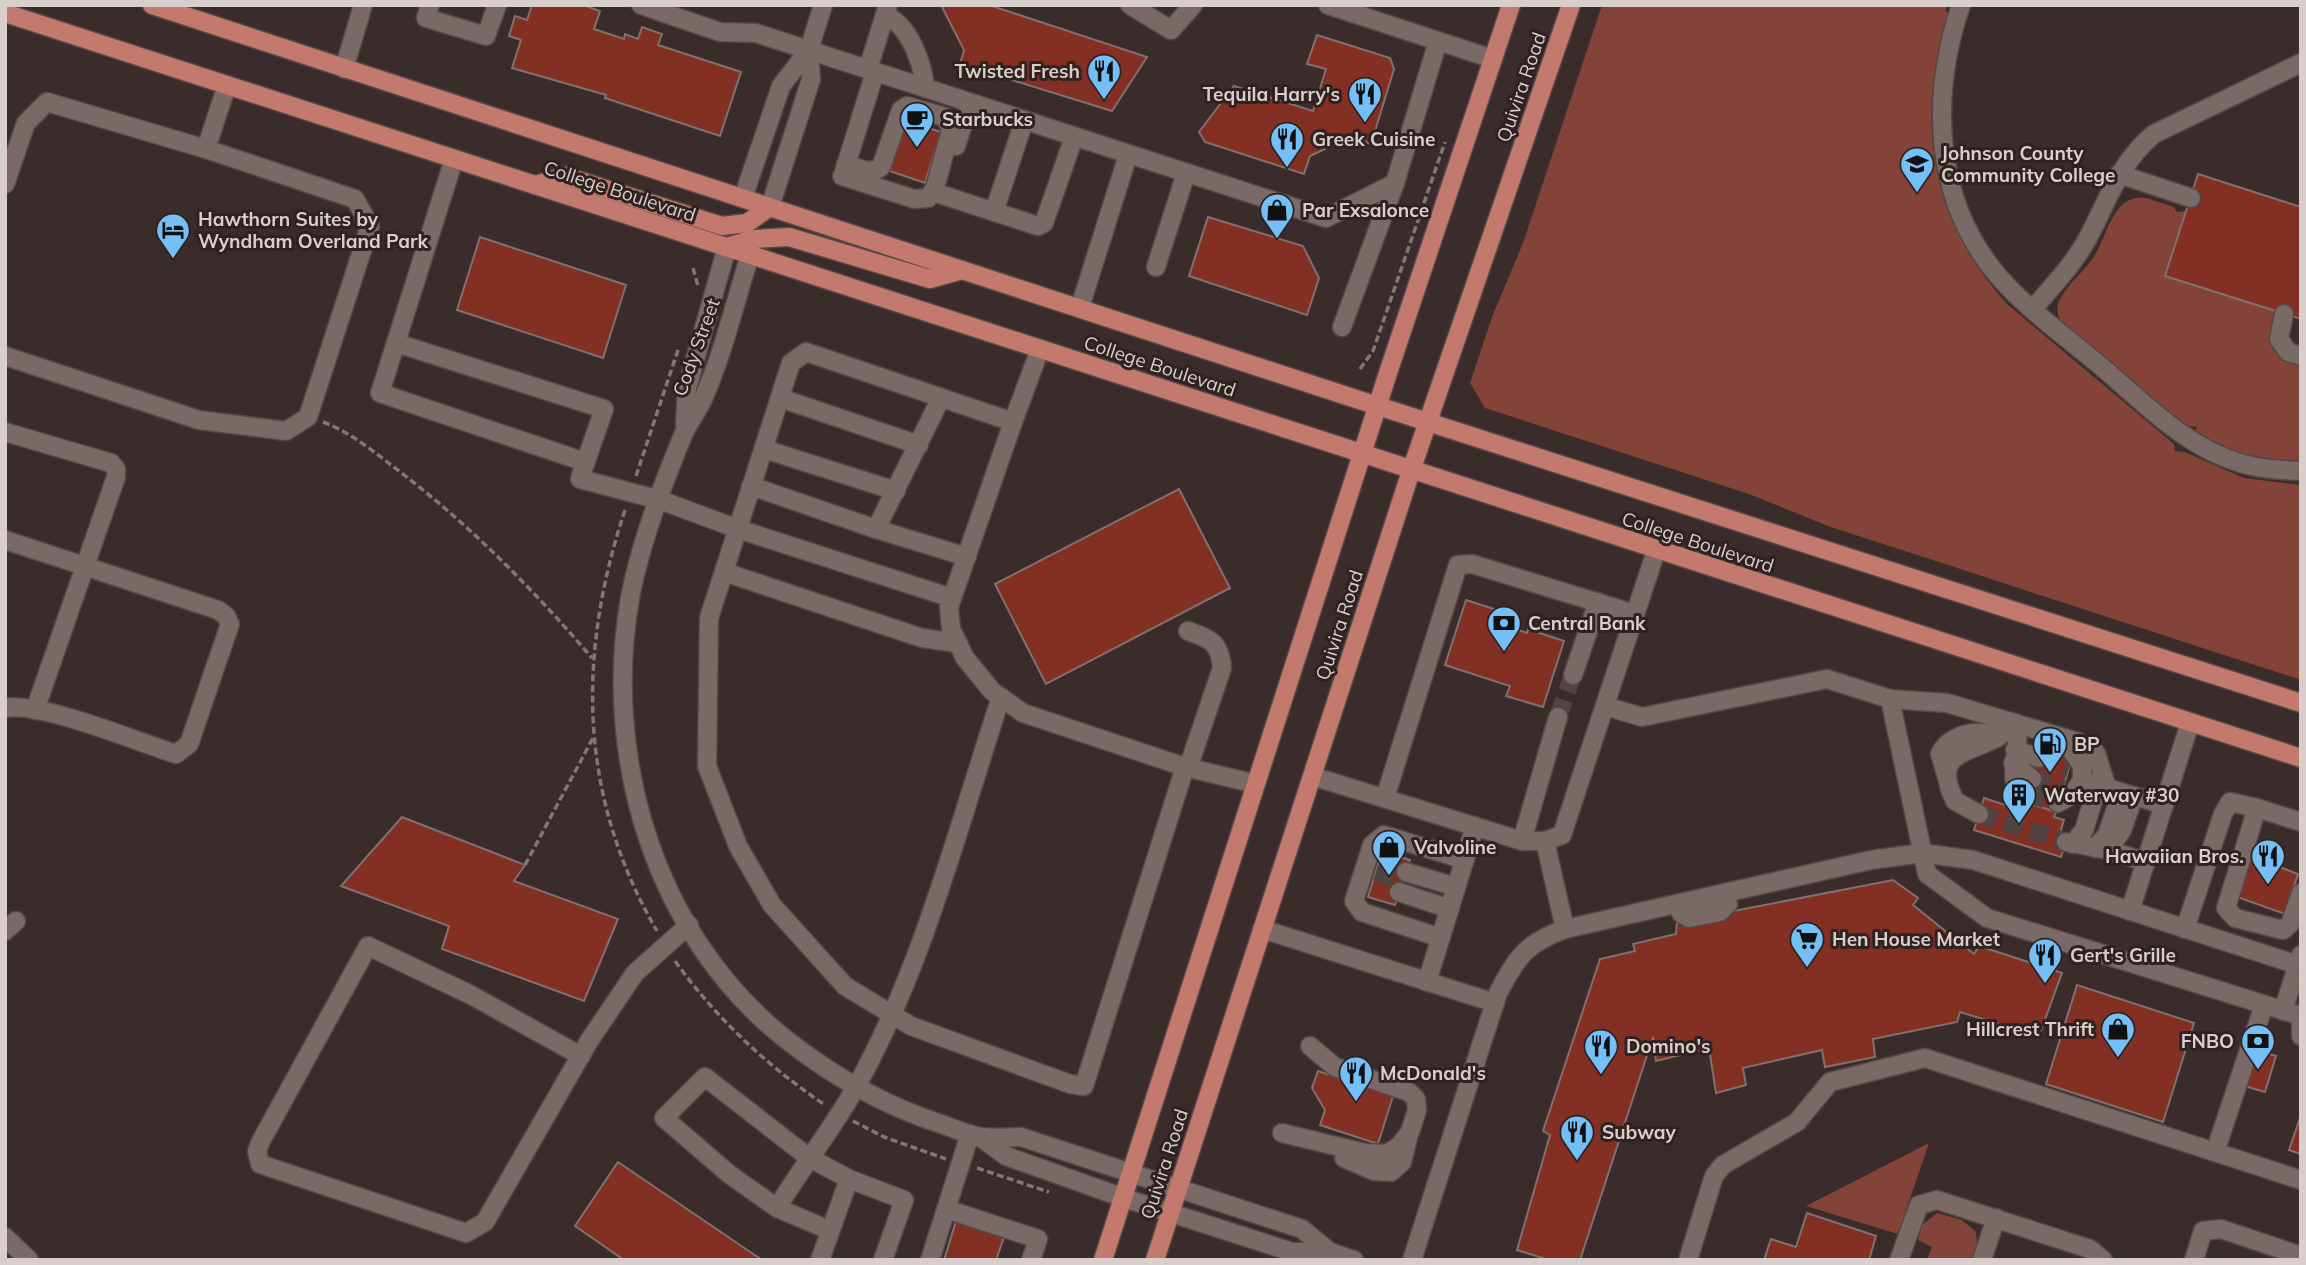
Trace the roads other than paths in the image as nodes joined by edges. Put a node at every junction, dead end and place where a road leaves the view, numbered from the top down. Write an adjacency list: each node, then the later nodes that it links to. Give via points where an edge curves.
1 (152, 5): 19 (main road, College Boulevard)
2 (363, 5): 19 (street)
3 (430, 5): 4 (street, via 426,18 486,36)
4 (497, 5)
5 (641, 5): 16 (street, via 720,32 756,33)
6 (823, 5): 16 (street)
7 (1130, 5): 8 (street, via 1171,30)
8 (1193, 5)
9 (1328, 5): 15 (street)
10 (1511, 5): 17 (main road, Quivira Road)
11 (1571, 5): 55 (main road, Quivira Road)
12 (1961, 5): 45 (street, via 1944,64 1940,104 1950,186 1980,251)
13 (886, 10): 20 (street); 22 (street, via 902,25 924,75)
14 (5, 13): 21 (main road, College Boulevard)
15 (1438, 41): 17 (street); 32 (street)
16 (809, 50): 20 (street); 36 (street, via 781,86); 38 (street, via 811,79)
17 (1493, 59): 54 (main road, Quivira Road)
18 (2301, 62): 31 (street, via 2154,134 2137,148)
19 (344, 69): 36 (main road, College Boulevard)
20 (871, 71): 22 (street); 29 (street)
21 (227, 85): 26 (street); 28 (main road, College Boulevard)
22 (925, 88): 23 (street)
23 (970, 103): 24 (street); 35 (street)
24 (1024, 121): 25 (street); 39 (street)
25 (1074, 137): 27 (street); 39 (street, via 1044,223 1038,226)
26 (206, 149): 33 (street, via 47,102 26,123); 50 (street, via 355,200 370,226 308,416 286,431 200,421)
27 (1128, 155): 30 (street); 44 (street)
28 (454, 159): 34 (main road, College Boulevard); 48 (street)
29 (844, 170): 35 (street, via 846,184 912,206 931,204); 35 (street, via 876,171 881,167 901,110 915,106 945,117 951,129)
30 (1186, 173): 32 (street, via 1326,218); 42 (street)
31 (2119, 174): 37 (street); 45 (street, via 2076,257)
32 (1395, 183): 47 (street)
33 (5, 184)
34 (535, 185): 38 (main road, via 565,176 722,226 747,223); 40 (main road, College Boulevard)
35 (937, 194): 39 (street)
36 (743, 198): 38 (main road, College Boulevard)
37 (2190, 198)
38 (770, 207): 43 (main road, College Boulevard)
39 (994, 212)
40 (727, 247): 41 (main road, College Boulevard); 43 (main road, via 754,239 789,237 930,279); 57 (street, Cody Street, via 688,388)
41 (750, 255): 49 (main road, College Boulevard); 57 (street, Cody Street, via 703,399)
42 (1156, 267)
43 (962, 270): 44 (main road, College Boulevard)
44 (1080, 307): 54 (main road, College Boulevard)
45 (2033, 309): 64 (street, via 2191,440 2239,463)
46 (2284, 314): 51 (street, via 2279,339 2288,352)
47 (1342, 327)
48 (396, 343): 62 (street, via 380,393); 62 (street, via 604,409)
49 (1040, 349): 56 (street); 61 (main road, College Boulevard)
50 (5, 356)
51 (2301, 356)
52 (780, 398): 53 (street, via 791,363 806,352); 59 (street); 60 (street)
53 (941, 398): 56 (street); 59 (street)
54 (1377, 405): 55 (main road, College Boulevard); 61 (main road, Quivira Road)
55 (1429, 421): 63 (main road, Quivira Road); 83 (main road, College Boulevard)
56 (1013, 422): 72 (street)
57 (684, 431): 67 (street)
58 (5, 432): 73 (street, via 111,463 116,469)
59 (919, 444): 66 (street)
60 (764, 449): 65 (street); 66 (street)
61 (1362, 453): 63 (main road, College Boulevard); 96 (main road, Quivira Road)
62 (585, 464): 67 (street, via 580,478)
63 (1411, 471): 71 (main road, College Boulevard); 94 (main road, Quivira Road)
64 (2301, 471)
65 (751, 486): 68 (street); 69 (street)
66 (896, 491): 69 (street)
67 (660, 500): 68 (street); 114 (street, via 631,596 622,704 637,807 654,859)
68 (738, 529): 74 (street); 75 (street)
69 (876, 529): 72 (street)
70 (5, 540): 73 (street)
71 (1656, 551): 77 (street); 88 (main road, College Boulevard)
72 (967, 557): 75 (street)
73 (85, 566): 86 (street); 86 (street, via 226,616 229,624 189,744 176,754)
74 (724, 572): 79 (street, via 922,638); 124 (street, via 709,618 707,766 738,846 772,905 845,986)
75 (953, 598): 79 (street, via 951,629)
76 (1598, 602): 77 (street); 80 (street); 99 (street, via 1472,564 1458,565)
77 (1635, 614): 84 (street)
78 (1188, 631): 93 (street, via 1213,640 1221,652 1222,667)
79 (958, 643): 81 (street, via 965,658)
80 (1573, 675)
81 (1001, 697): 93 (street, via 1023,713); 124 (street, via 912,965)
82 (1890, 699): 84 (street, via 1827,679 1642,718); 90 (street, via 1947,703); 107 (street)
83 (2301, 703)
84 (1605, 706): 105 (street, via 1562,835)
85 (5, 709): 86 (street)
86 (36, 710)
87 (1558, 717): 104 (street)
88 (2190, 723): 92 (main road, College Boulevard); 100 (street)
89 (1984, 742): 89 (street, via 1959,774 1958,785 1974,812 1955,801 1947,777 1956,755); 90 (street)
90 (2016, 743): 91 (street); 97 (street, via 2016,788); 98 (street, via 2093,750)
91 (2041, 751)
92 (2301, 758)
93 (1186, 767): 96 (street); 124 (street, via 1084,1086 911,1026)
94 (1312, 776): 99 (street); 115 (main road, Quivira Road)
95 (2070, 780): 98 (street)
96 (1256, 784): 134 (main road, Quivira Road)
97 (2030, 787)
98 (2114, 790): 100 (street); 106 (street, via 2084,830); 106 (street, via 2122,830)
99 (1384, 798): 103 (street)
100 (2164, 805): 109 (street)
101 (2258, 807): 102 (street); 111 (street, via 2226,908 2235,918 2283,930 2290,924); 117 (street, via 2230,802 2226,807)
102 (2301, 822)
103 (1475, 826): 104 (street); 108 (street)
104 (1522, 841): 105 (street)
105 (1545, 841): 116 (street)
106 (2086, 846): 109 (street)
107 (1922, 853): 113 (street, via 1973,860); 116 (street, via 1871,860); 122 (street, via 1927,874 1987,918)
108 (1465, 860): 112 (street); 118 (street, via 1384,835 1374,841 1370,871 1354,901 1357,909)
109 (2146, 862): 113 (street)
110 (1403, 882): 112 (street)
111 (2301, 893)
112 (1453, 898): 118 (street)
113 (2130, 911): 117 (street)
114 (689, 925): 128 (street, via 635,973); 129 (street, via 738,994 771,1027 815,1063)
115 (1262, 929): 120 (street); 137 (main road, Quivira Road)
116 (1565, 929): 121 (street, via 1541,938 1516,958)
117 (2185, 929): 119 (street)
118 (1441, 938): 120 (street)
119 (2300, 962): 123 (street)
120 (1427, 982): 121 (street)
121 (1495, 1003): 155 (street)
122 (2264, 1004): 123 (street); 132 (street)
123 (2283, 1011): 125 (street)
124 (890, 1013): 129 (street)
125 (2301, 1019): 126 (street)
126 (2301, 1036)
127 (1310, 1046): 130 (street, via 1335,1067 1409,1092 1417,1110 1410,1132 1387,1154)
128 (581, 1056): 128 (street, via 485,1222 466,1233 260,1164 257,1152 261,1141 368,946 471,995)
129 (856, 1088): 131 (street, via 905,1113); 133 (street)
130 (1282, 1133)
131 (975, 1135): 134 (street, via 1021,1137); 138 (street, via 1006,1156); 140 (street)
132 (2215, 1152): 136 (street); 156 (street, via 1925,1058 1829,1082 1797,1122 1723,1165 1714,1177)
133 (808, 1157): 135 (street); 139 (street); 139 (street, via 705,1077 664,1118)
134 (1132, 1172): 137 (street); 138 (main road, Quivira Road)
135 (849, 1179): 143 (street); 149 (street, via 904,1200)
136 (2301, 1180)
137 (1178, 1188): 141 (main road, Quivira Road); 145 (street, via 1302,1229)
138 (1124, 1198): 141 (street); 152 (main road, Quivira Road)
139 (777, 1208): 143 (street)
140 (946, 1209): 150 (street); 151 (street, via 1038,1239)
141 (1170, 1212): 145 (street, via 1292,1252); 153 (main road, Quivira Road)
142 (1996, 1219): 157 (street, via 1927,1201 1912,1217); 158 (street); 159 (street, via 2090,1249)
143 (829, 1230): 148 (street)
144 (5, 1237): 147 (street)
145 (1330, 1252): 154 (street)
146 (2301, 1256): 160 (street, via 2221,1229 2203,1231)
147 (29, 1260)
148 (820, 1260)
149 (883, 1260)
150 (930, 1260)
151 (1031, 1260)
152 (1103, 1260)
153 (1155, 1260)
154 (1354, 1260)
155 (1412, 1260)
156 (1688, 1260)
157 (1899, 1260)
158 (1982, 1260)
159 (2103, 1260)
160 (2194, 1260)

